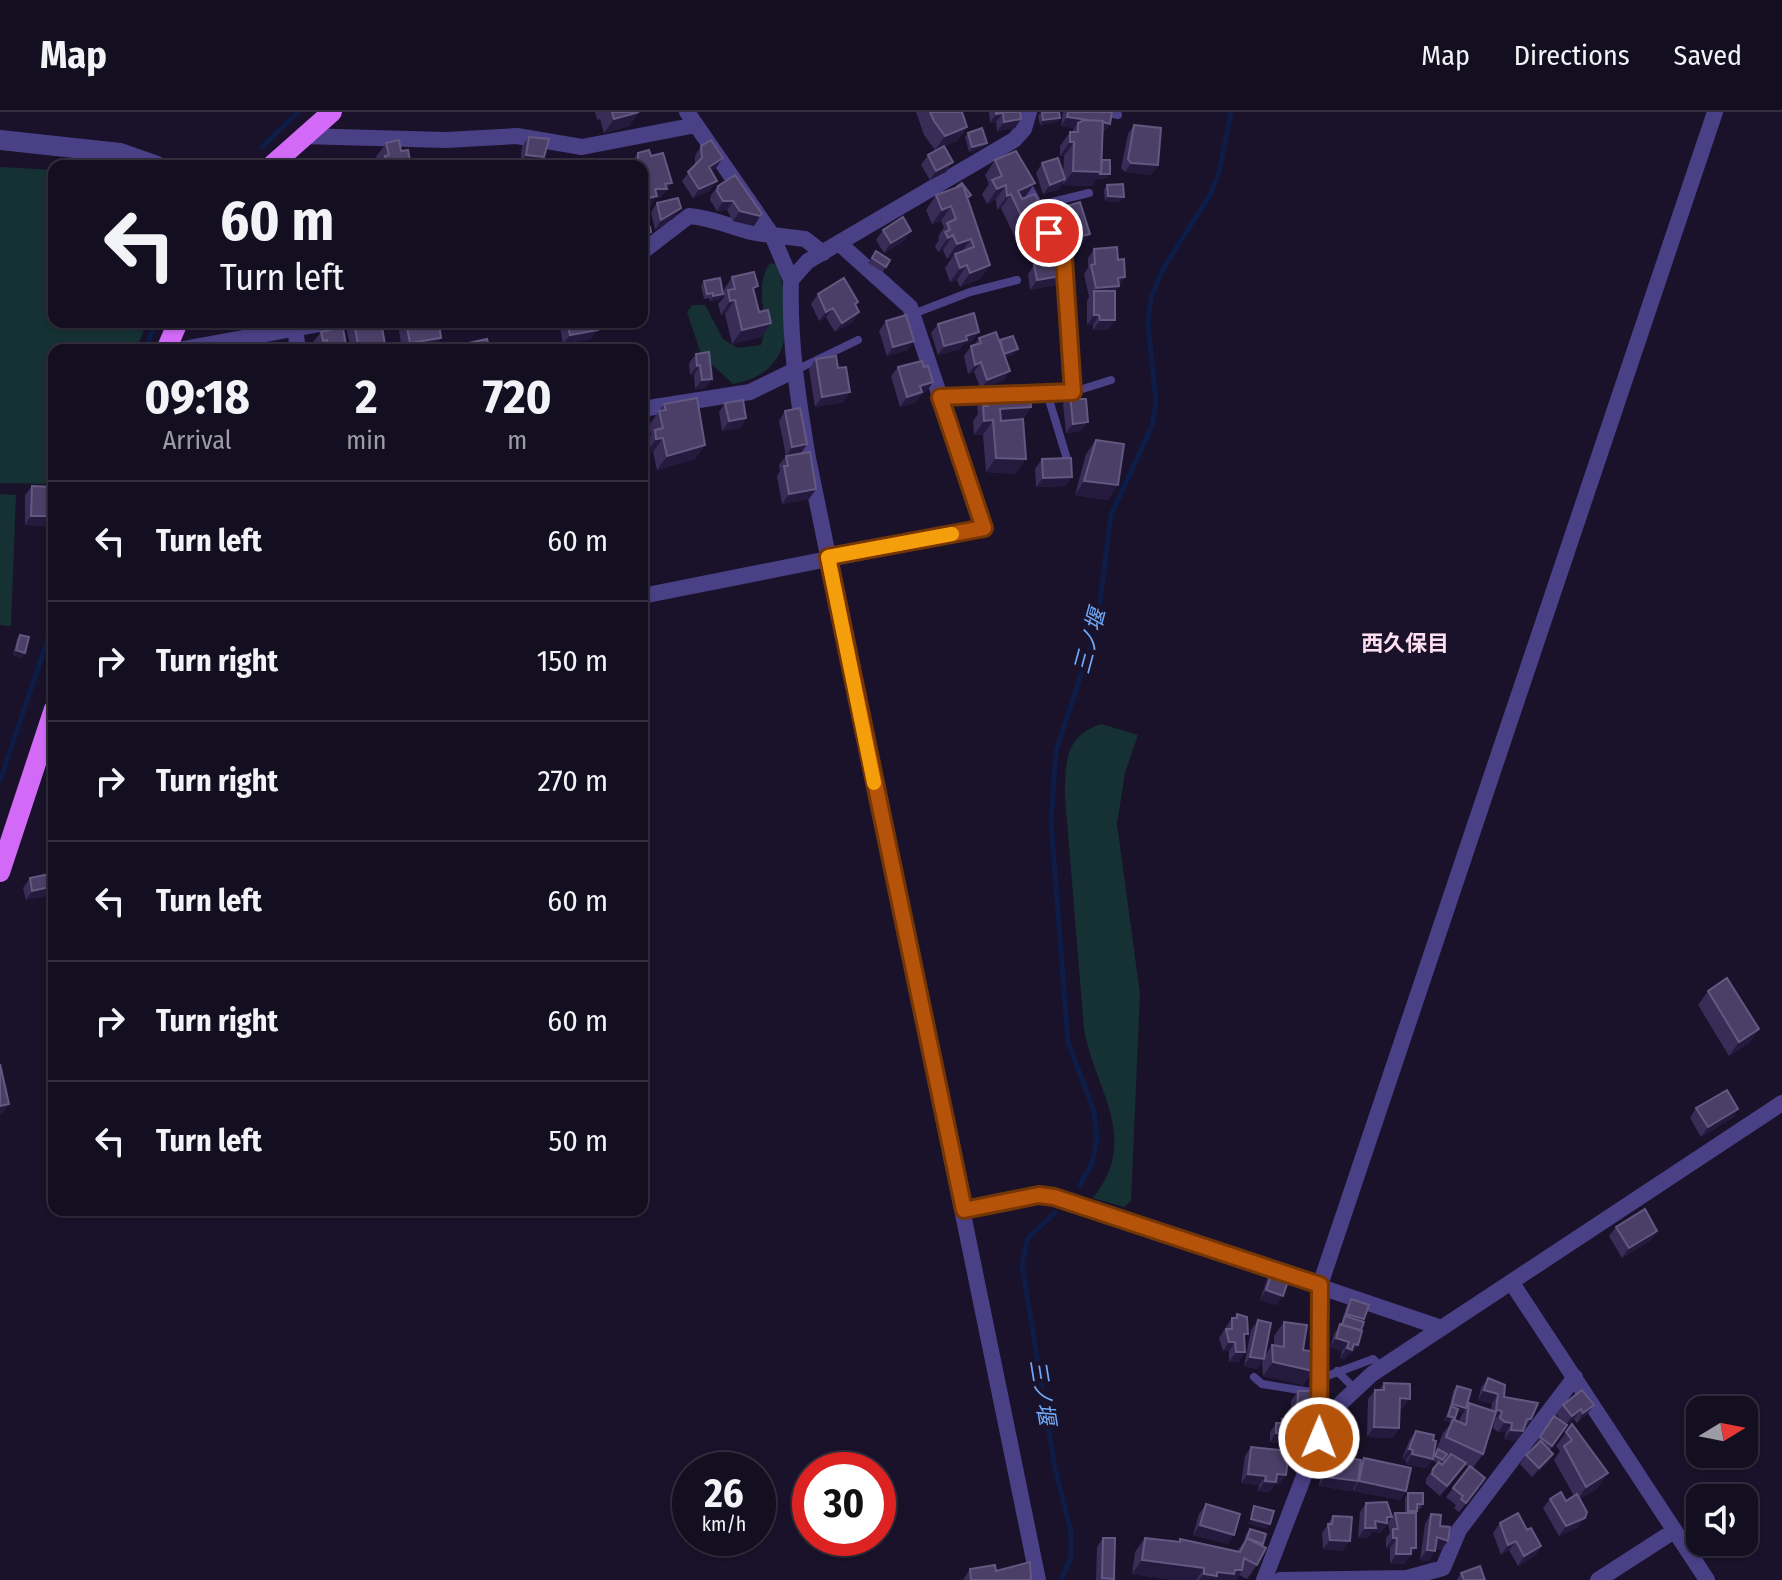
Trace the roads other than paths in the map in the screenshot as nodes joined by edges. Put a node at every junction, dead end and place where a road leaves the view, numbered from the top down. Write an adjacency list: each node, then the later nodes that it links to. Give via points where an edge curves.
1 (332, 112): 7 (main road)
2 (1031, 112): 9 (street, via 1024,129)
3 (1103, 112): 5 (lane)
4 (1715, 112): 39 (street)
5 (1118, 115)
6 (691, 119): 7 (street, via 582,147 517,136); 14 (street)
7 (302, 136): 11 (main road)
8 (0, 140): 10 (street, via 120,153)
9 (1002, 146): 13 (street); 15 (street)
10 (140, 160)
11 (277, 160)
12 (1089, 193): 13 (lane)
13 (1035, 206): 27 (street, via 1064,259)
14 (772, 235): 16 (street, via 744,233 717,219 689,216); 17 (street, via 805,239); 18 (street)
15 (840, 244): 17 (street); 20 (street)
16 (648, 247)
17 (823, 253): 18 (street)
18 (791, 280): 25 (street)
19 (1017, 280): 20 (lane)
20 (913, 314): 29 (street)
21 (295, 328): 23 (street); 24 (street)
22 (858, 340): 25 (lane)
23 (210, 344)
24 (297, 344)
25 (793, 371): 30 (street, via 750,392); 32 (street)
26 (1111, 380): 27 (lane)
27 (1073, 392): 28 (street)
28 (1046, 393): 29 (street); 31 (lane)
29 (940, 397): 32 (street, via 984,528)
30 (648, 408)
31 (1067, 459)
32 (828, 557): 33 (street); 37 (street)
33 (648, 595)
34 (48, 727): 35 (main road)
35 (0, 872)
36 (1782, 1103): 38 (street)
37 (964, 1210): 39 (street, via 1039,1195 1054,1197); 49 (street)
38 (1512, 1283): 40 (street); 44 (street)
39 (1320, 1285): 40 (street); 45 (street)
40 (1442, 1328): 41 (street)
41 (1383, 1367): 42 (lane, via 1373,1359); 46 (street)
42 (1337, 1371): 45 (lane); 46 (lane)
43 (1254, 1377): 45 (lane, via 1262,1384)
44 (1575, 1377): 48 (street); 51 (street, via 1459,1530 1443,1568 1407,1578)
45 (1319, 1387): 47 (street)
46 (1355, 1390): 47 (street)
47 (1319, 1438): 50 (street)
48 (1674, 1531): 52 (street); 53 (street)
49 (1038, 1580)
50 (1264, 1580)
51 (1280, 1580)
52 (1598, 1580)
53 (1707, 1580)

